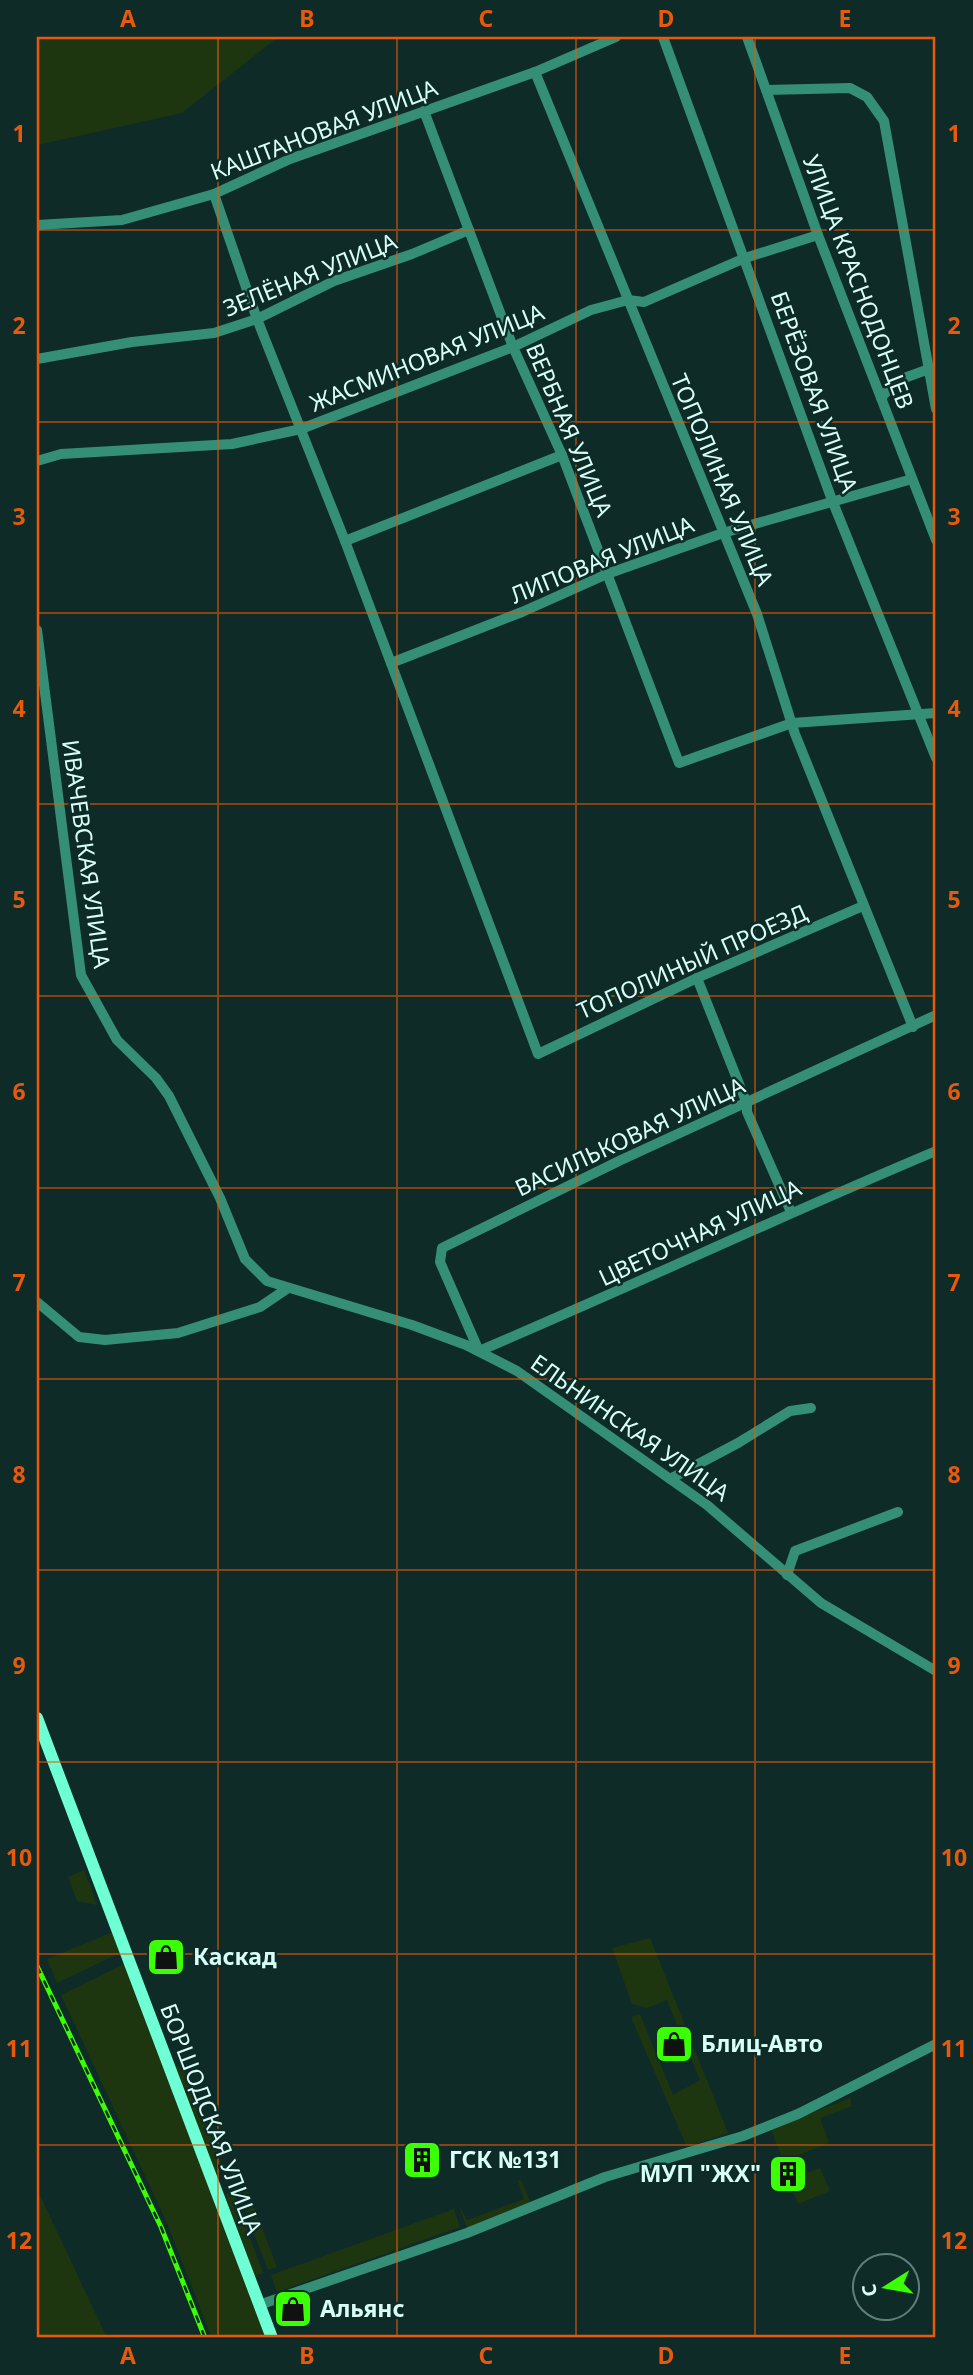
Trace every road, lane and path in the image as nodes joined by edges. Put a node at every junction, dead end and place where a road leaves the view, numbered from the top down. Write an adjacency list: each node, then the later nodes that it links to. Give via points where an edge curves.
1 (616, 37): 4 (street, КАШТАНОВАЯ УЛИЦА)
2 (663, 37): 11 (street, БЕРЁЗОВАЯ УЛИЦА)
3 (747, 37): 5 (street, УЛИЦА КРАСНОДОНЦЕВ)
4 (536, 72): 6 (street, КАШТАНОВАЯ УЛИЦА); 12 (street, ТОПОЛИНАЯ УЛИЦА)
5 (766, 90): 10 (street, УЛИЦА КРАСНОДОНЦЕВ); 16 (street, via 850,88 866,97 884,121)
6 (424, 111): 7 (street, КАШТАНОВАЯ УЛИЦА, via 290,159); 9 (street, ВЕРБНАЯ УЛИЦА)
7 (214, 194): 8 (street, КАШТАНОВАЯ УЛИЦА, via 122,220); 13 (street)
8 (37, 225)
9 (469, 230): 13 (street, ЗЕЛЁНАЯ УЛИЦА, via 334,281); 14 (street, ВЕРБНАЯ УЛИЦА)
10 (818, 235): 11 (street, ЖАСМИНОВАЯ УЛИЦА); 17 (street, УЛИЦА КРАСНОДОНЦЕВ)
11 (745, 258): 12 (street, ЖАСМИНОВАЯ УЛИЦА, via 644,302); 23 (street, БЕРЁЗОВАЯ УЛИЦА)
12 (628, 300): 14 (street, ЖАСМИНОВАЯ УЛИЦА, via 591,310); 24 (street, ТОПОЛИНАЯ УЛИЦА)
13 (257, 319): 15 (street, ЗЕЛЁНАЯ УЛИЦА, via 214,333); 19 (street)
14 (513, 347): 19 (street, ЖАСМИНОВАЯ УЛИЦА); 20 (street, ВЕРБНАЯ УЛИЦА)
15 (37, 359)
16 (929, 369): 17 (street, via 896,381); 18 (street)
17 (881, 398): 22 (street, УЛИЦА КРАСНОДОНЦЕВ)
18 (936, 409)
19 (301, 429): 21 (street, ЖАСМИНОВАЯ УЛИЦА, via 232,444 61,454); 26 (street)
20 (562, 455): 26 (street); 27 (street, ВЕРБНАЯ УЛИЦА)
21 (37, 461)
22 (912, 479): 23 (street, ЛИПОВАЯ УЛИЦА); 25 (street, УЛИЦА КРАСНОДОНЦЕВ)
23 (832, 500): 24 (street, ЛИПОВАЯ УЛИЦА); 31 (street, БЕРЁЗОВАЯ УЛИЦА)
24 (723, 533): 27 (street, ЛИПОВАЯ УЛИЦА); 32 (street, ТОПОЛИНАЯ УЛИЦА, via 757,614)
25 (935, 533)
26 (345, 541): 29 (street)
27 (607, 574): 29 (street, ЛИПОВАЯ УЛИЦА); 32 (street, ВЕРБНАЯ УЛИЦА, via 679,763)
28 (37, 630): 41 (street, ИВАЧЕВСКАЯ УЛИЦА, via 81,975 117,1040 169,1096 245,1259)
29 (391, 663): 35 (street, ТОПОЛИНЫЙ ПРОЕЗД, via 538,1054)
30 (936, 713): 31 (street)
31 (920, 715): 32 (street); 33 (street, БЕРЁЗОВАЯ УЛИЦА)
32 (792, 723): 34 (street, ТОПОЛИНАЯ УЛИЦА)
33 (936, 758)
34 (863, 906): 35 (street, ТОПОЛИНЫЙ ПРОЕЗД); 37 (street, ТОПОЛИНАЯ УЛИЦА)
35 (697, 978): 38 (street)
36 (936, 1015): 37 (street, ВАСИЛЬКОВАЯ УЛИЦА)
37 (913, 1027): 38 (street, ВАСИЛЬКОВАЯ УЛИЦА)
38 (747, 1104): 40 (street); 44 (street, ВАСИЛЬКОВАЯ УЛИЦА, via 442,1248 440,1262)
39 (936, 1151): 40 (street, ЦВЕТОЧНАЯ УЛИЦА)
40 (791, 1212): 44 (street, ЦВЕТОЧНАЯ УЛИЦА)
41 (267, 1281): 42 (street, ЕЛЬНИНСКАЯ УЛИЦА)
42 (288, 1287): 43 (street, via 260,1307 177,1333 105,1340 79,1337); 44 (street, ЕЛЬНИНСКАЯ УЛИЦА)
43 (37, 1302)
44 (479, 1351): 46 (street, ЕЛЬНИНСКАЯ УЛИЦА, via 517,1371)
45 (811, 1408): 46 (street, via 790,1411)
46 (670, 1479): 48 (street, ЕЛЬНИНСКАЯ УЛИЦА)
47 (898, 1512): 48 (street, via 795,1551)
48 (787, 1575): 49 (street, ЕЛЬНИНСКАЯ УЛИЦА, via 821,1603)
49 (936, 1671)
50 (37, 1718): 52 (street, БОРШОДСКАЯ УЛИЦА)
51 (936, 2044): 52 (street, via 852,2089 743,2136 605,2176 467,2233)
52 (259, 2305): 53 (street, БОРШОДСКАЯ УЛИЦА)
53 (272, 2338)

